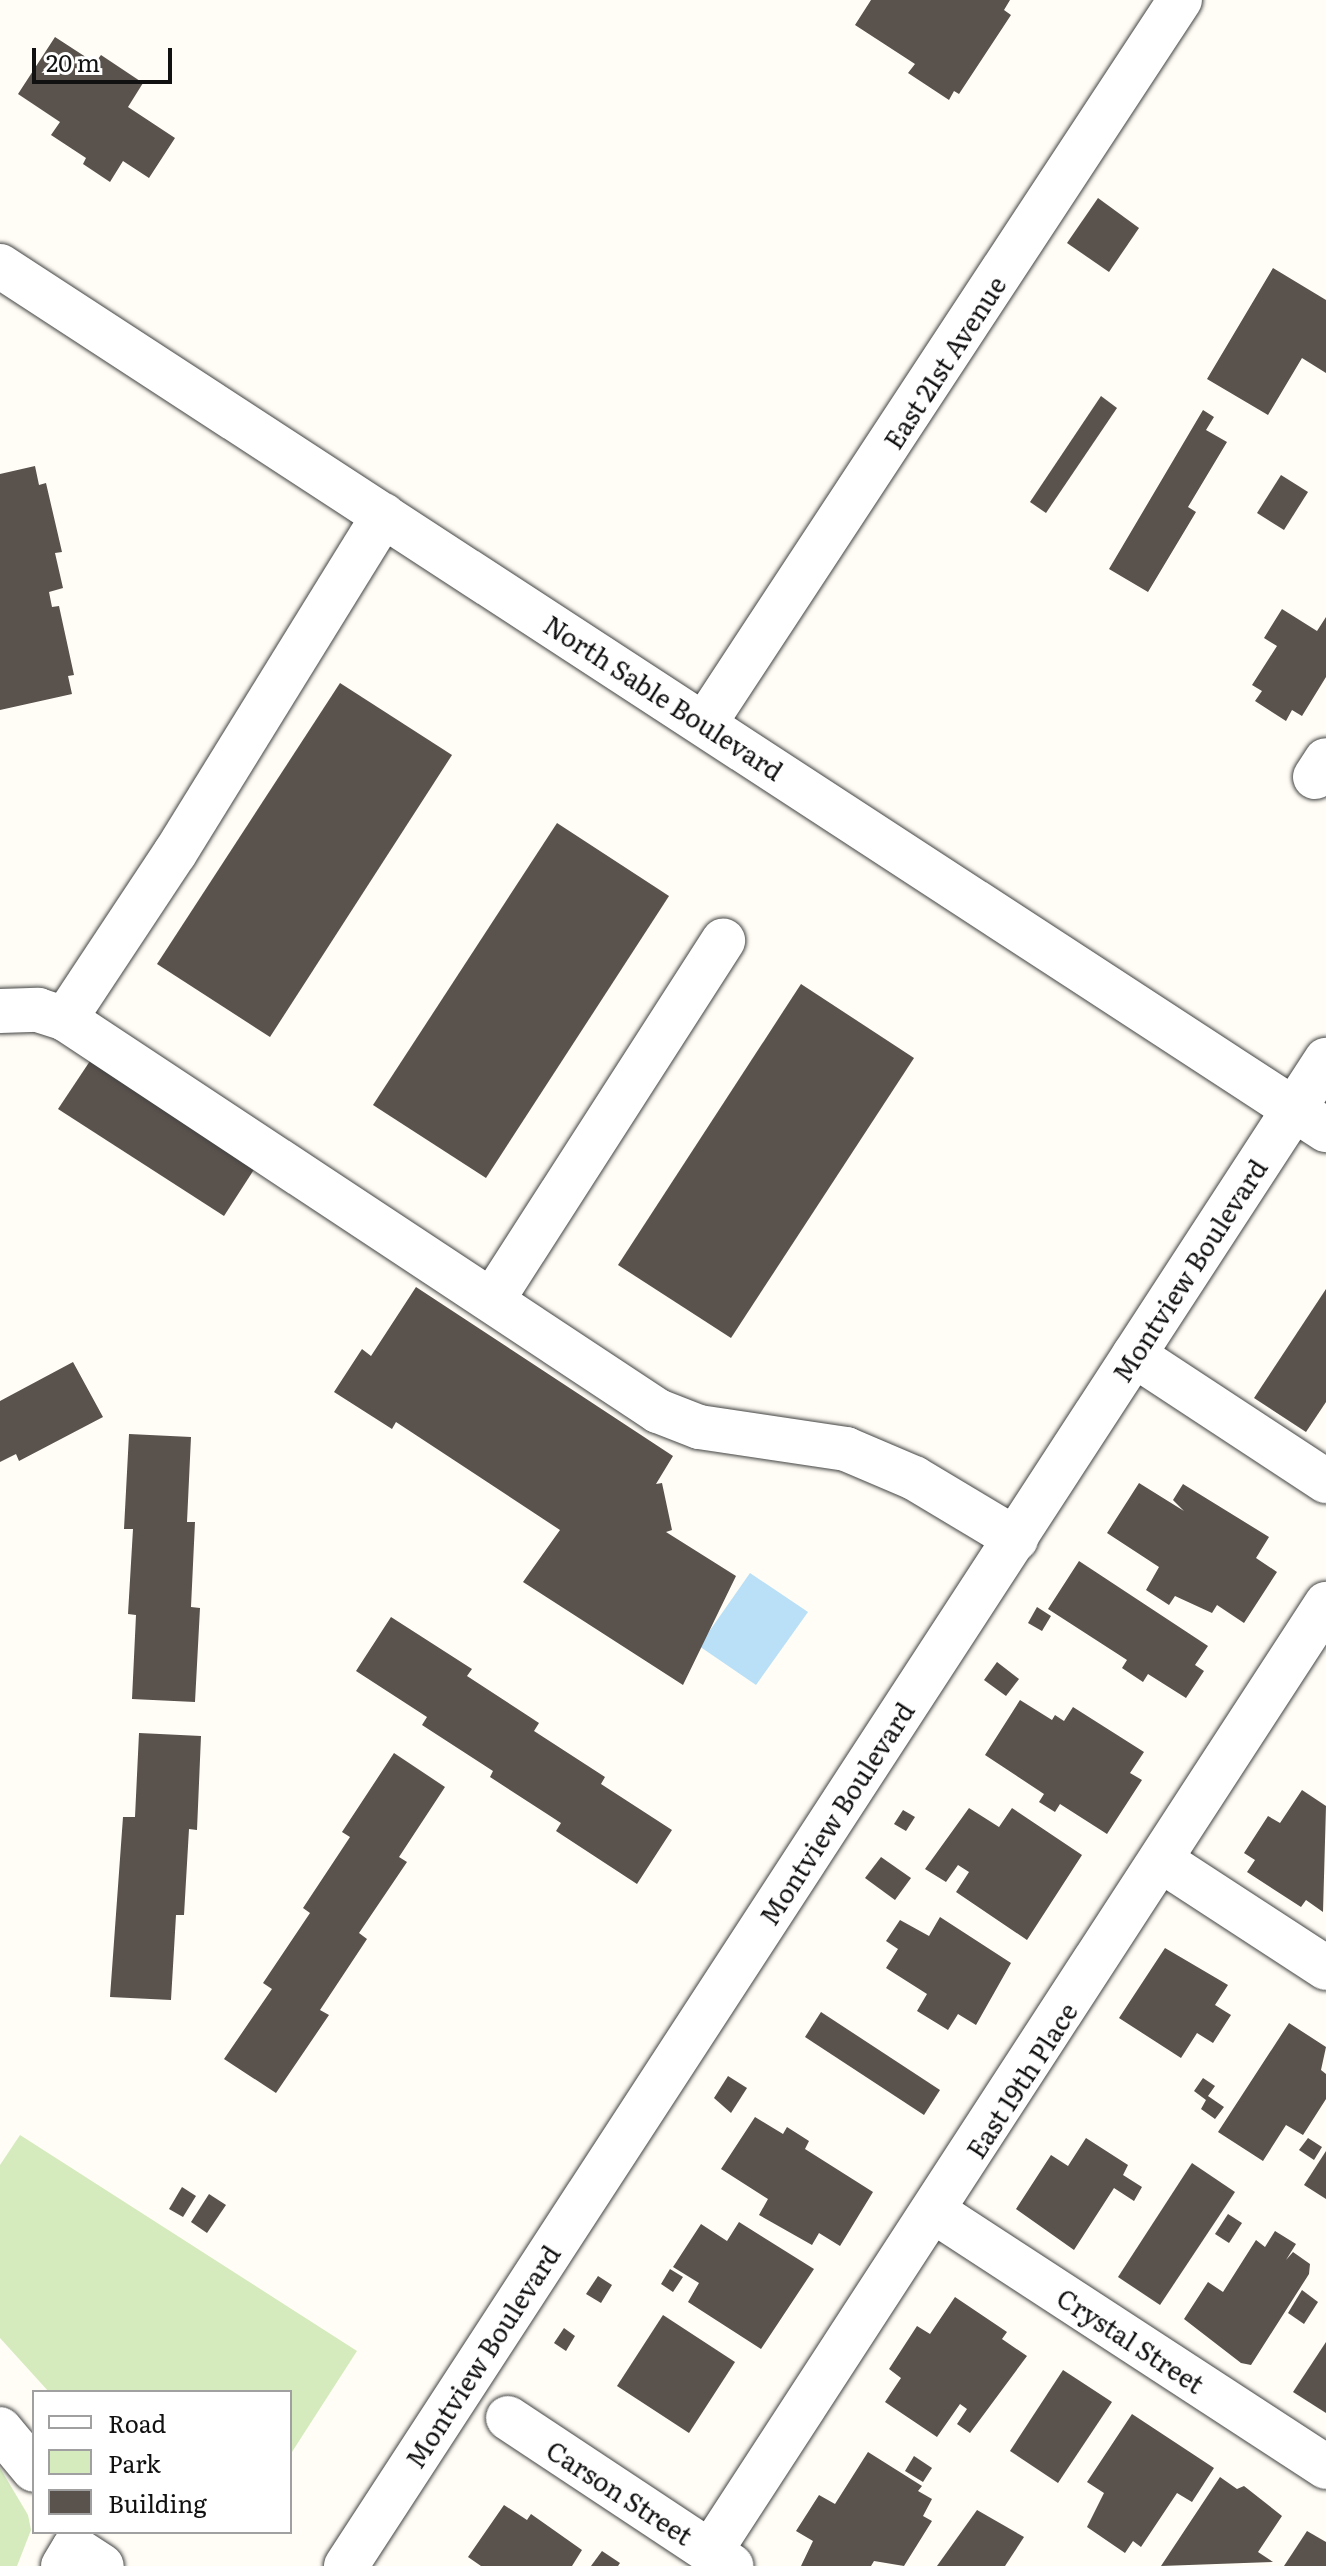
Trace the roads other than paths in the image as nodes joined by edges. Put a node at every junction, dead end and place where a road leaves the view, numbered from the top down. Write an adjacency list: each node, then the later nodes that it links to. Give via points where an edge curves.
1 (1180, 0): 4 (street, East 21st Avenue)
2 (0, 266): 3 (street, North Sable Boulevard)
3 (384, 515): 4 (street, North Sable Boulevard); 7 (street)
4 (705, 723): 9 (street, North Sable Boulevard)
5 (723, 941): 10 (street)
6 (0, 1011): 7 (street, via 38,1010)
7 (65, 1019): 10 (street)
8 (1326, 1060): 9 (street, Montview Boulevard)
9 (1310, 1120): 11 (street, Montview Boulevard)
10 (493, 1299): 13 (street, via 658,1411 699,1427 846,1449 914,1478)
11 (1134, 1355): 12 (street); 13 (street, Montview Boulevard)
12 (1326, 1481)
13 (1016, 1539): 23 (street, Montview Boulevard)
14 (1326, 1604): 15 (street, East 19th Place)
15 (1162, 1861): 16 (street); 17 (street, East 19th Place)
16 (1326, 1968)
17 (935, 2212): 20 (street, Crystal Street); 22 (street, East 19th Place)
18 (508, 2418): 22 (street, Carson Street)
19 (0, 2429): 21 (street)
20 (1326, 2467)
21 (32, 2468)
22 (721, 2559)
23 (346, 2566)

